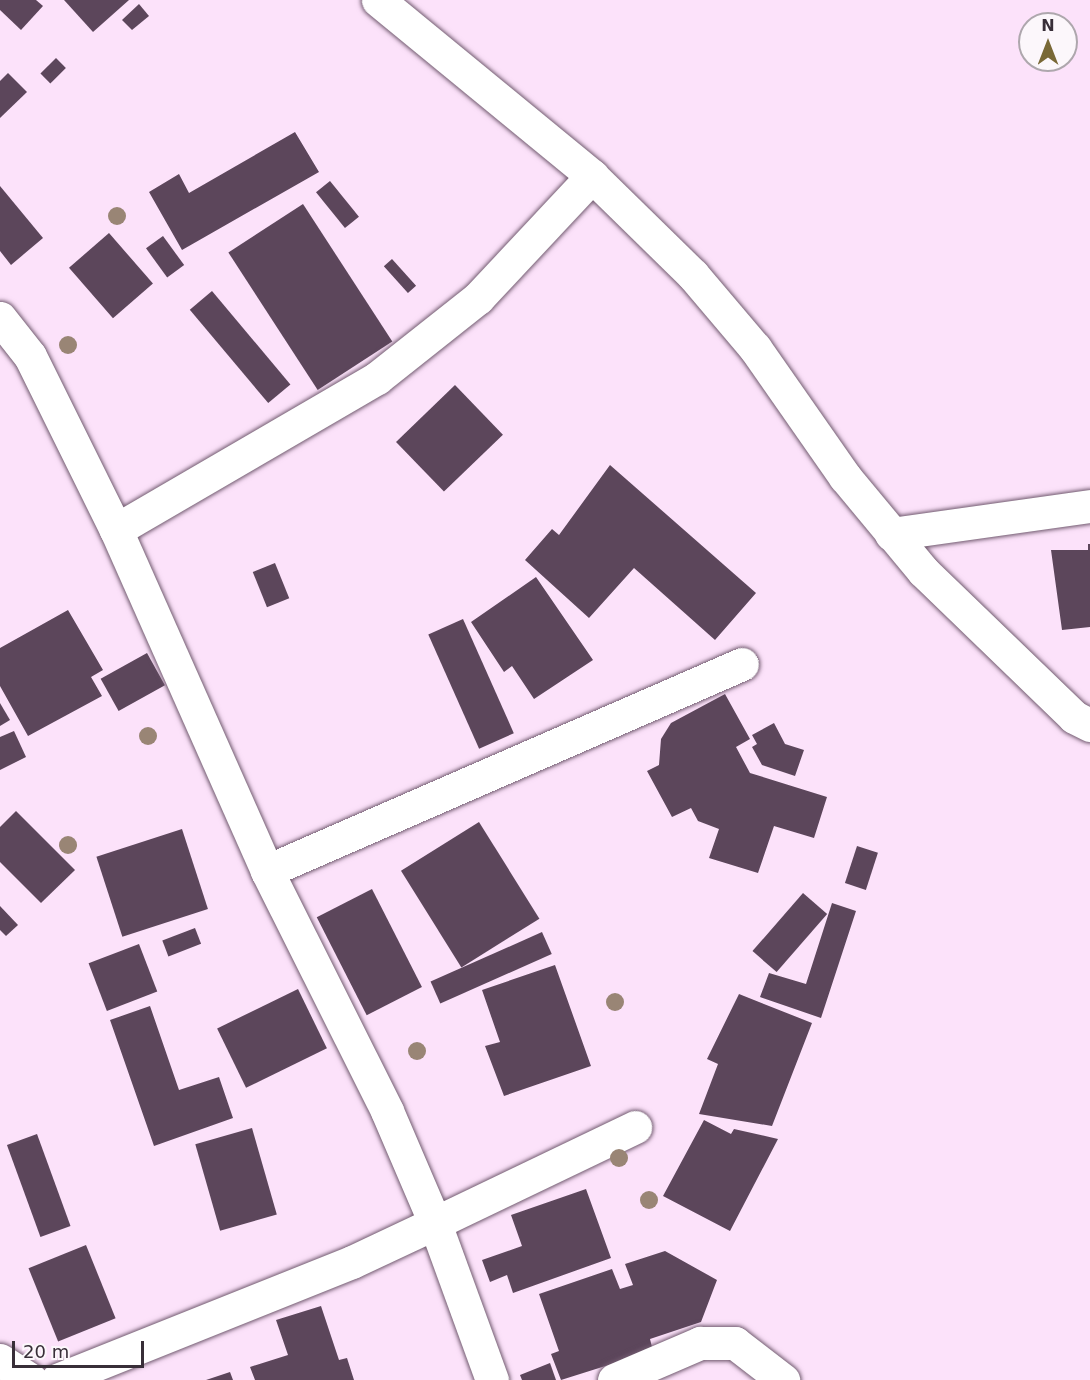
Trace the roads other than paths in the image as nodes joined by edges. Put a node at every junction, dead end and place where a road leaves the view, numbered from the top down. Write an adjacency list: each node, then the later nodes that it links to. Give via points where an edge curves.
1 (378, 0): 2 (street)
2 (592, 176): 5 (street, via 478,298 376,378); 6 (street, via 693,276 755,348)
3 (0, 318): 5 (street, via 30,356)
4 (1090, 506): 6 (street)
5 (116, 530): 9 (street)
6 (891, 534): 8 (street, via 987,635 1074,717)
7 (742, 664): 9 (street)
8 (1090, 725)
9 (267, 871): 11 (street, via 387,1111)
10 (635, 1127): 11 (street)
11 (435, 1223): 14 (street, via 352,1262); 15 (street)
12 (0, 1360): 13 (street)
13 (31, 1380)
14 (57, 1380)
15 (492, 1380)
16 (614, 1380): 17 (street, via 700,1343 735,1343)
17 (783, 1380)

